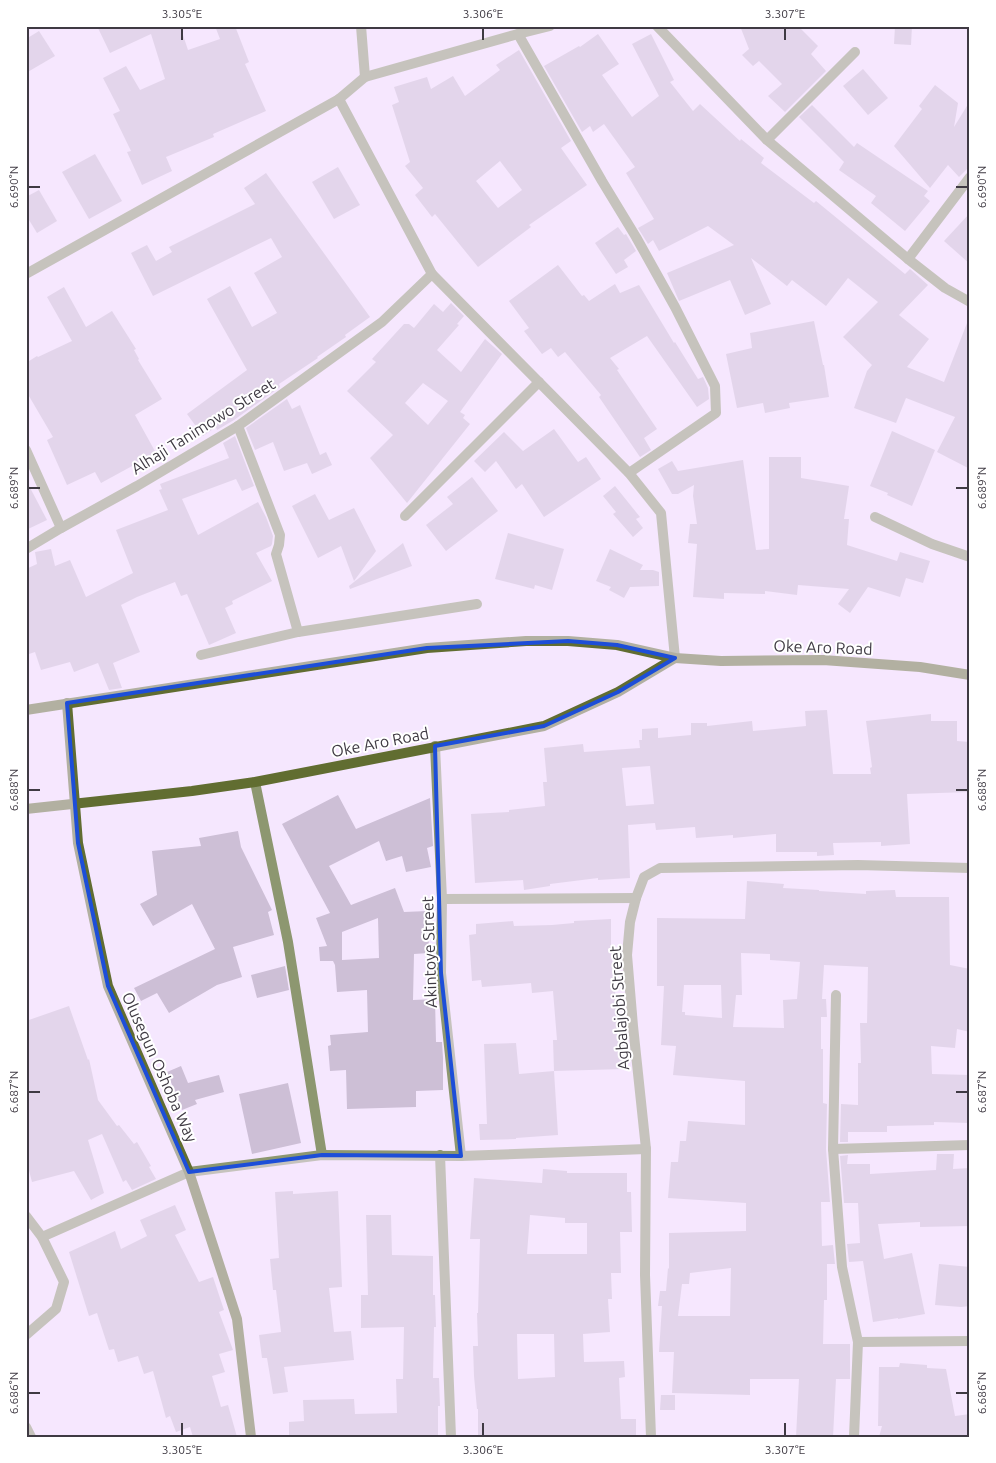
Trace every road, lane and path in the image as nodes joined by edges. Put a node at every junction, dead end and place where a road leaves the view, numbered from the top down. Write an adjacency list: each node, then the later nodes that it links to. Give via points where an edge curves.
1 (361, 26): 6 (street)
2 (550, 26): 4 (street)
3 (657, 26): 8 (street)
4 (518, 34): 6 (street); 17 (street, via 636,237 715,386 716,413)
5 (855, 52): 8 (street)
6 (365, 77): 7 (street)
7 (339, 99): 11 (street); 12 (street)
8 (767, 140): 10 (street)
9 (970, 177): 10 (street)
10 (908, 259): 13 (street, via 945,288)
11 (26, 274)
12 (432, 274): 14 (street); 15 (street, Alhaji Tanimowo Street, via 382,322)
13 (970, 302)
14 (538, 382): 17 (street); 18 (street)
15 (238, 426): 20 (street, Alhaji Tanimowo Street); 24 (street, via 280,535 276,554)
16 (26, 450): 20 (street)
17 (629, 474): 26 (street, via 661,513)
18 (406, 516)
19 (874, 518): 22 (street)
20 (61, 528): 21 (street, Alhaji Tanimowo Street)
21 (26, 550)
22 (970, 557)
23 (477, 604): 24 (street)
24 (298, 632): 25 (street)
25 (201, 655)
26 (674, 658): 27 (main road, Oke Aro Road, via 832,661); 28 (main road, Oke Aro Road, via 617,645 568,641 427,648); 30 (main road, Oke Aro Road, via 618,692 544,726)
27 (970, 674)
28 (67, 703): 29 (main road, Oke Aro Road); 32 (main road, Olusegun Oshoba Way)
29 (26, 710)
30 (435, 746): 31 (main road, Oke Aro Road); 36 (street, Akintoye Street)
31 (255, 782): 32 (main road, Oke Aro Road); 41 (street, via 288,942)
32 (75, 805): 33 (main road, Oke Aro Road); 44 (main road, Olusegun Oshoba Way, via 78,843 108,986)
33 (26, 809)
34 (970, 868): 35 (street, Agbalajobi Street, via 858,865 660,868 644,876)
35 (636, 898): 36 (street); 39 (street, Agbalajobi Street, via 627,955)
36 (442, 900): 43 (street, Akintoye Street, via 441,973)
37 (836, 995): 40 (street)
38 (970, 1145): 40 (street)
39 (646, 1149): 43 (street); 54 (street, Agbalajobi Street, via 645,1275)
40 (833, 1149): 49 (street, via 842,1267)
41 (322, 1155): 42 (street); 44 (street)
42 (440, 1155): 43 (street); 53 (street)
43 (461, 1156)
44 (189, 1172): 46 (street); 52 (main road, Olusegun Oshoba Way, via 237,1320)
45 (26, 1216): 46 (street)
46 (42, 1237): 47 (street, via 64,1282 56,1309)
47 (26, 1334)
48 (970, 1341): 49 (street)
49 (858, 1342): 55 (street)
50 (26, 1427): 51 (street)
51 (31, 1437)
52 (251, 1437)
53 (451, 1437)
54 (651, 1437)
55 (854, 1437)

